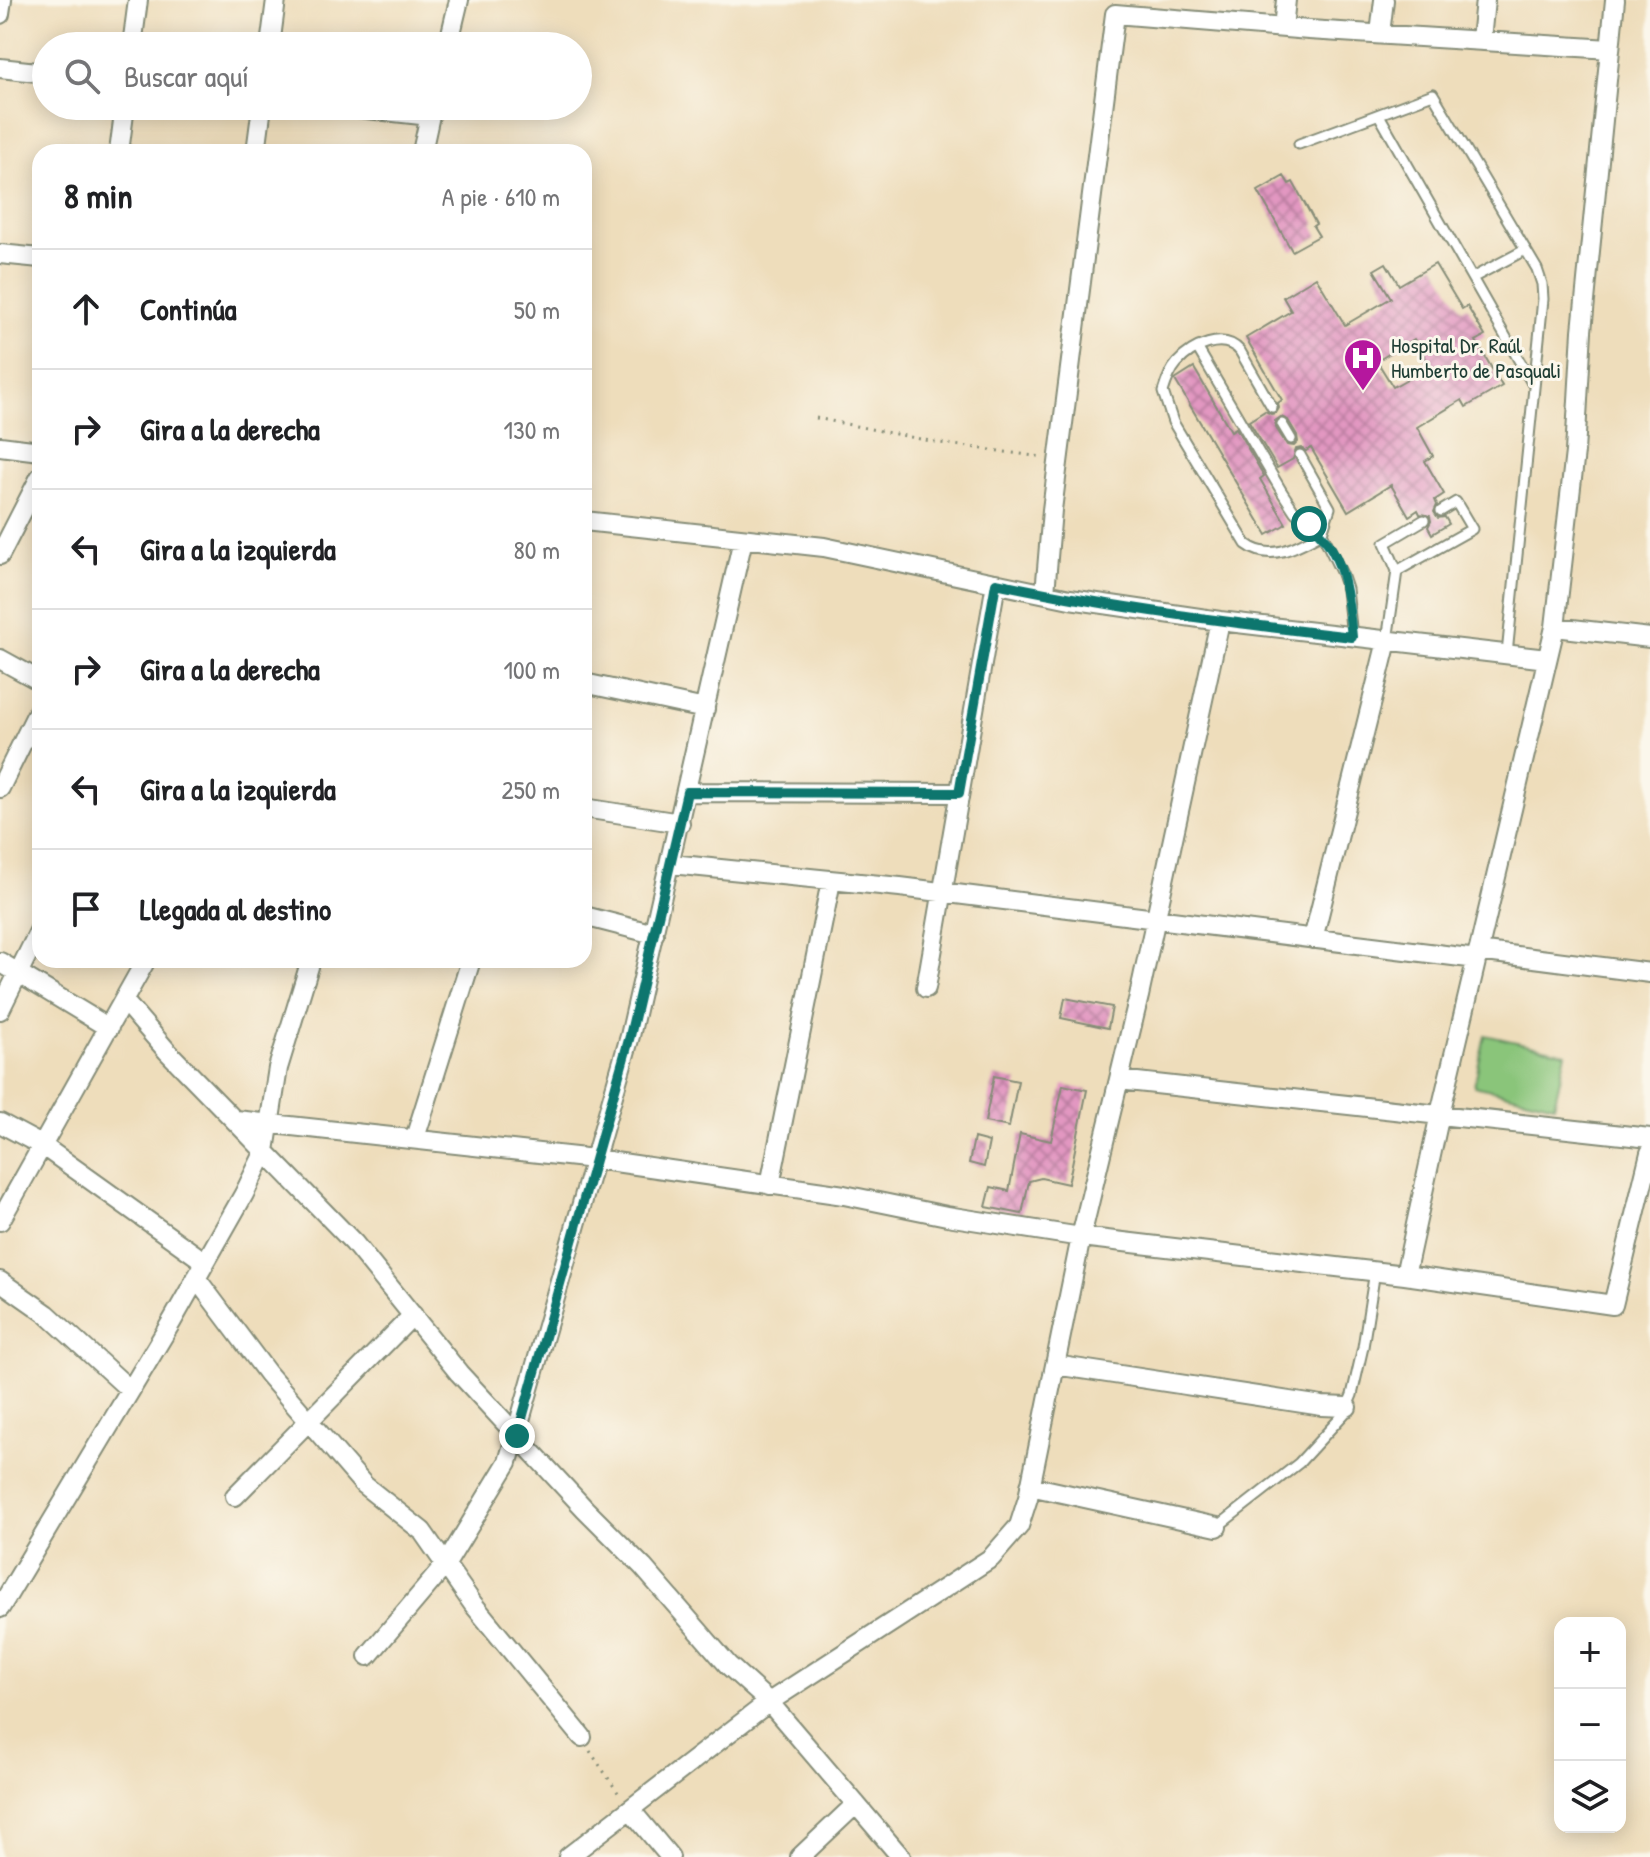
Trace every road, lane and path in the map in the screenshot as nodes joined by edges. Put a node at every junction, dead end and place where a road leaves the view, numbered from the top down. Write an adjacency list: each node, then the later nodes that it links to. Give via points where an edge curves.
1 (2, 0): 10 (street)
2 (138, 0): 12 (street)
3 (276, 0): 13 (street)
4 (459, 0): 14 (street)
5 (1286, 0): 11 (street)
6 (1384, 0): 15 (street)
7 (1485, 0): 16 (street)
8 (1615, 0): 17 (street)
9 (1172, 9): 11 (street); 41 (street, via 1115,14)
10 (0, 14)
11 (1283, 28): 15 (street)
12 (134, 32)
13 (272, 32)
14 (451, 32)
15 (1380, 34): 16 (street)
16 (1481, 40): 17 (street)
17 (1610, 49): 53 (street)
18 (0, 68): 19 (street)
19 (32, 71)
20 (1379, 115): 27 (lane); 28 (lane, via 1433,94); 31 (lane)
21 (123, 120): 24 (street)
22 (260, 120): 25 (street)
23 (429, 120): 26 (street)
24 (120, 144)
25 (257, 144)
26 (424, 144)
27 (1299, 144)
28 (1525, 250): 31 (lane); 33 (lane, via 1542,284)
29 (0, 254): 30 (street)
30 (32, 257)
31 (1472, 278): 33 (lane)
32 (1198, 349): 34 (lane, via 1213,342 1233,343); 46 (lane, via 1295,512); 46 (lane, via 1185,355 1168,378 1163,392 1166,407 1246,544 1265,553 1281,552)
33 (1533, 384): 57 (lane)
34 (1272, 407)
35 (816, 418): 41 (path)
36 (1282, 424): 37 (lane)
37 (1291, 439)
38 (0, 446): 39 (street)
39 (32, 450)
40 (1300, 455): 46 (lane, via 1330,508)
41 (1058, 459): 51 (street)
42 (32, 493): 48 (street)
43 (1441, 511): 49 (lane, via 1456,502 1472,529)
44 (1424, 520): 49 (lane, via 1385,543)
45 (592, 522): 47 (street)
46 (1322, 533): 54 (lane, via 1347,589)
47 (743, 539): 50 (street, via 824,547); 62 (street)
48 (0, 555)
49 (1397, 571): 56 (lane)
50 (996, 583): 51 (street); 66 (street)
51 (1045, 593): 52 (street)
52 (1220, 621): 54 (street); 73 (street)
53 (1555, 627): 55 (street); 59 (street)
54 (1352, 637): 56 (street)
55 (1650, 638)
56 (1387, 641): 57 (street); 75 (street)
57 (1507, 654): 59 (street)
58 (0, 659): 60 (street)
59 (1547, 659): 77 (street)
60 (32, 677)
61 (592, 685): 62 (street)
62 (705, 709): 65 (street)
63 (32, 723): 64 (street)
64 (0, 788)
65 (687, 792): 66 (street); 68 (street)
66 (959, 793): 71 (street)
67 (592, 809): 68 (street)
68 (680, 823): 69 (street)
69 (671, 864): 70 (street); 74 (street)
70 (831, 881): 71 (street); 99 (street)
71 (941, 892): 73 (street); 84 (street)
72 (592, 918): 74 (street)
73 (1155, 919): 75 (street); 88 (street)
74 (654, 934): 98 (street)
75 (1313, 939): 77 (street)
76 (32, 945): 82 (street)
77 (1478, 955): 83 (street); 89 (street)
78 (0, 962): 82 (street)
79 (142, 968): 85 (street)
80 (309, 968): 92 (street, via 278,1068)
81 (468, 968): 93 (street)
82 (18, 973): 86 (street); 87 (street)
83 (1650, 973)
84 (926, 988)
85 (124, 1001): 87 (street); 90 (street)
86 (0, 1010)
87 (109, 1028): 95 (street)
88 (1119, 1080): 89 (street); 101 (street)
89 (1440, 1114): 94 (street); 104 (street)
90 (236, 1120): 92 (street); 96 (street)
91 (0, 1123): 95 (street)
92 (268, 1123): 93 (street); 96 (street)
93 (415, 1138): 98 (street)
94 (1650, 1138)
95 (43, 1146): 100 (street); 102 (street)
96 (265, 1151): 102 (street); 106 (street, via 354,1243)
97 (1650, 1153): 104 (street, via 1613,1305)
98 (594, 1159): 99 (street); 111 (street)
99 (770, 1185): 101 (street)
100 (0, 1221)
101 (1081, 1237): 103 (street); 107 (street)
102 (201, 1270): 108 (street); 110 (street, via 268,1374)
103 (1375, 1271): 104 (street); 109 (lane)
104 (1405, 1275)
105 (0, 1281): 108 (street, via 47,1314)
106 (413, 1315): 110 (street); 111 (street)
107 (1055, 1365): 109 (street); 112 (street)
108 (130, 1390): 116 (street)
109 (1347, 1407): 114 (lane, via 1299,1463)
110 (310, 1421): 113 (street); 115 (street, via 364,1485 422,1531)
111 (517, 1436): 115 (street, via 498,1482); 118 (street, via 728,1665)
112 (1030, 1486): 114 (street); 118 (street, via 1019,1526 991,1558)
113 (235, 1496)
114 (1217, 1527)
115 (446, 1564): 117 (street); 119 (street)
116 (0, 1608)
117 (368, 1656)
118 (769, 1702): 120 (street); 121 (street)
119 (582, 1737): 121 (path)
120 (856, 1804): 124 (street); 125 (street)
121 (630, 1809): 122 (street); 123 (street)
122 (568, 1857)
123 (670, 1857)
124 (800, 1857)
125 (901, 1857)

